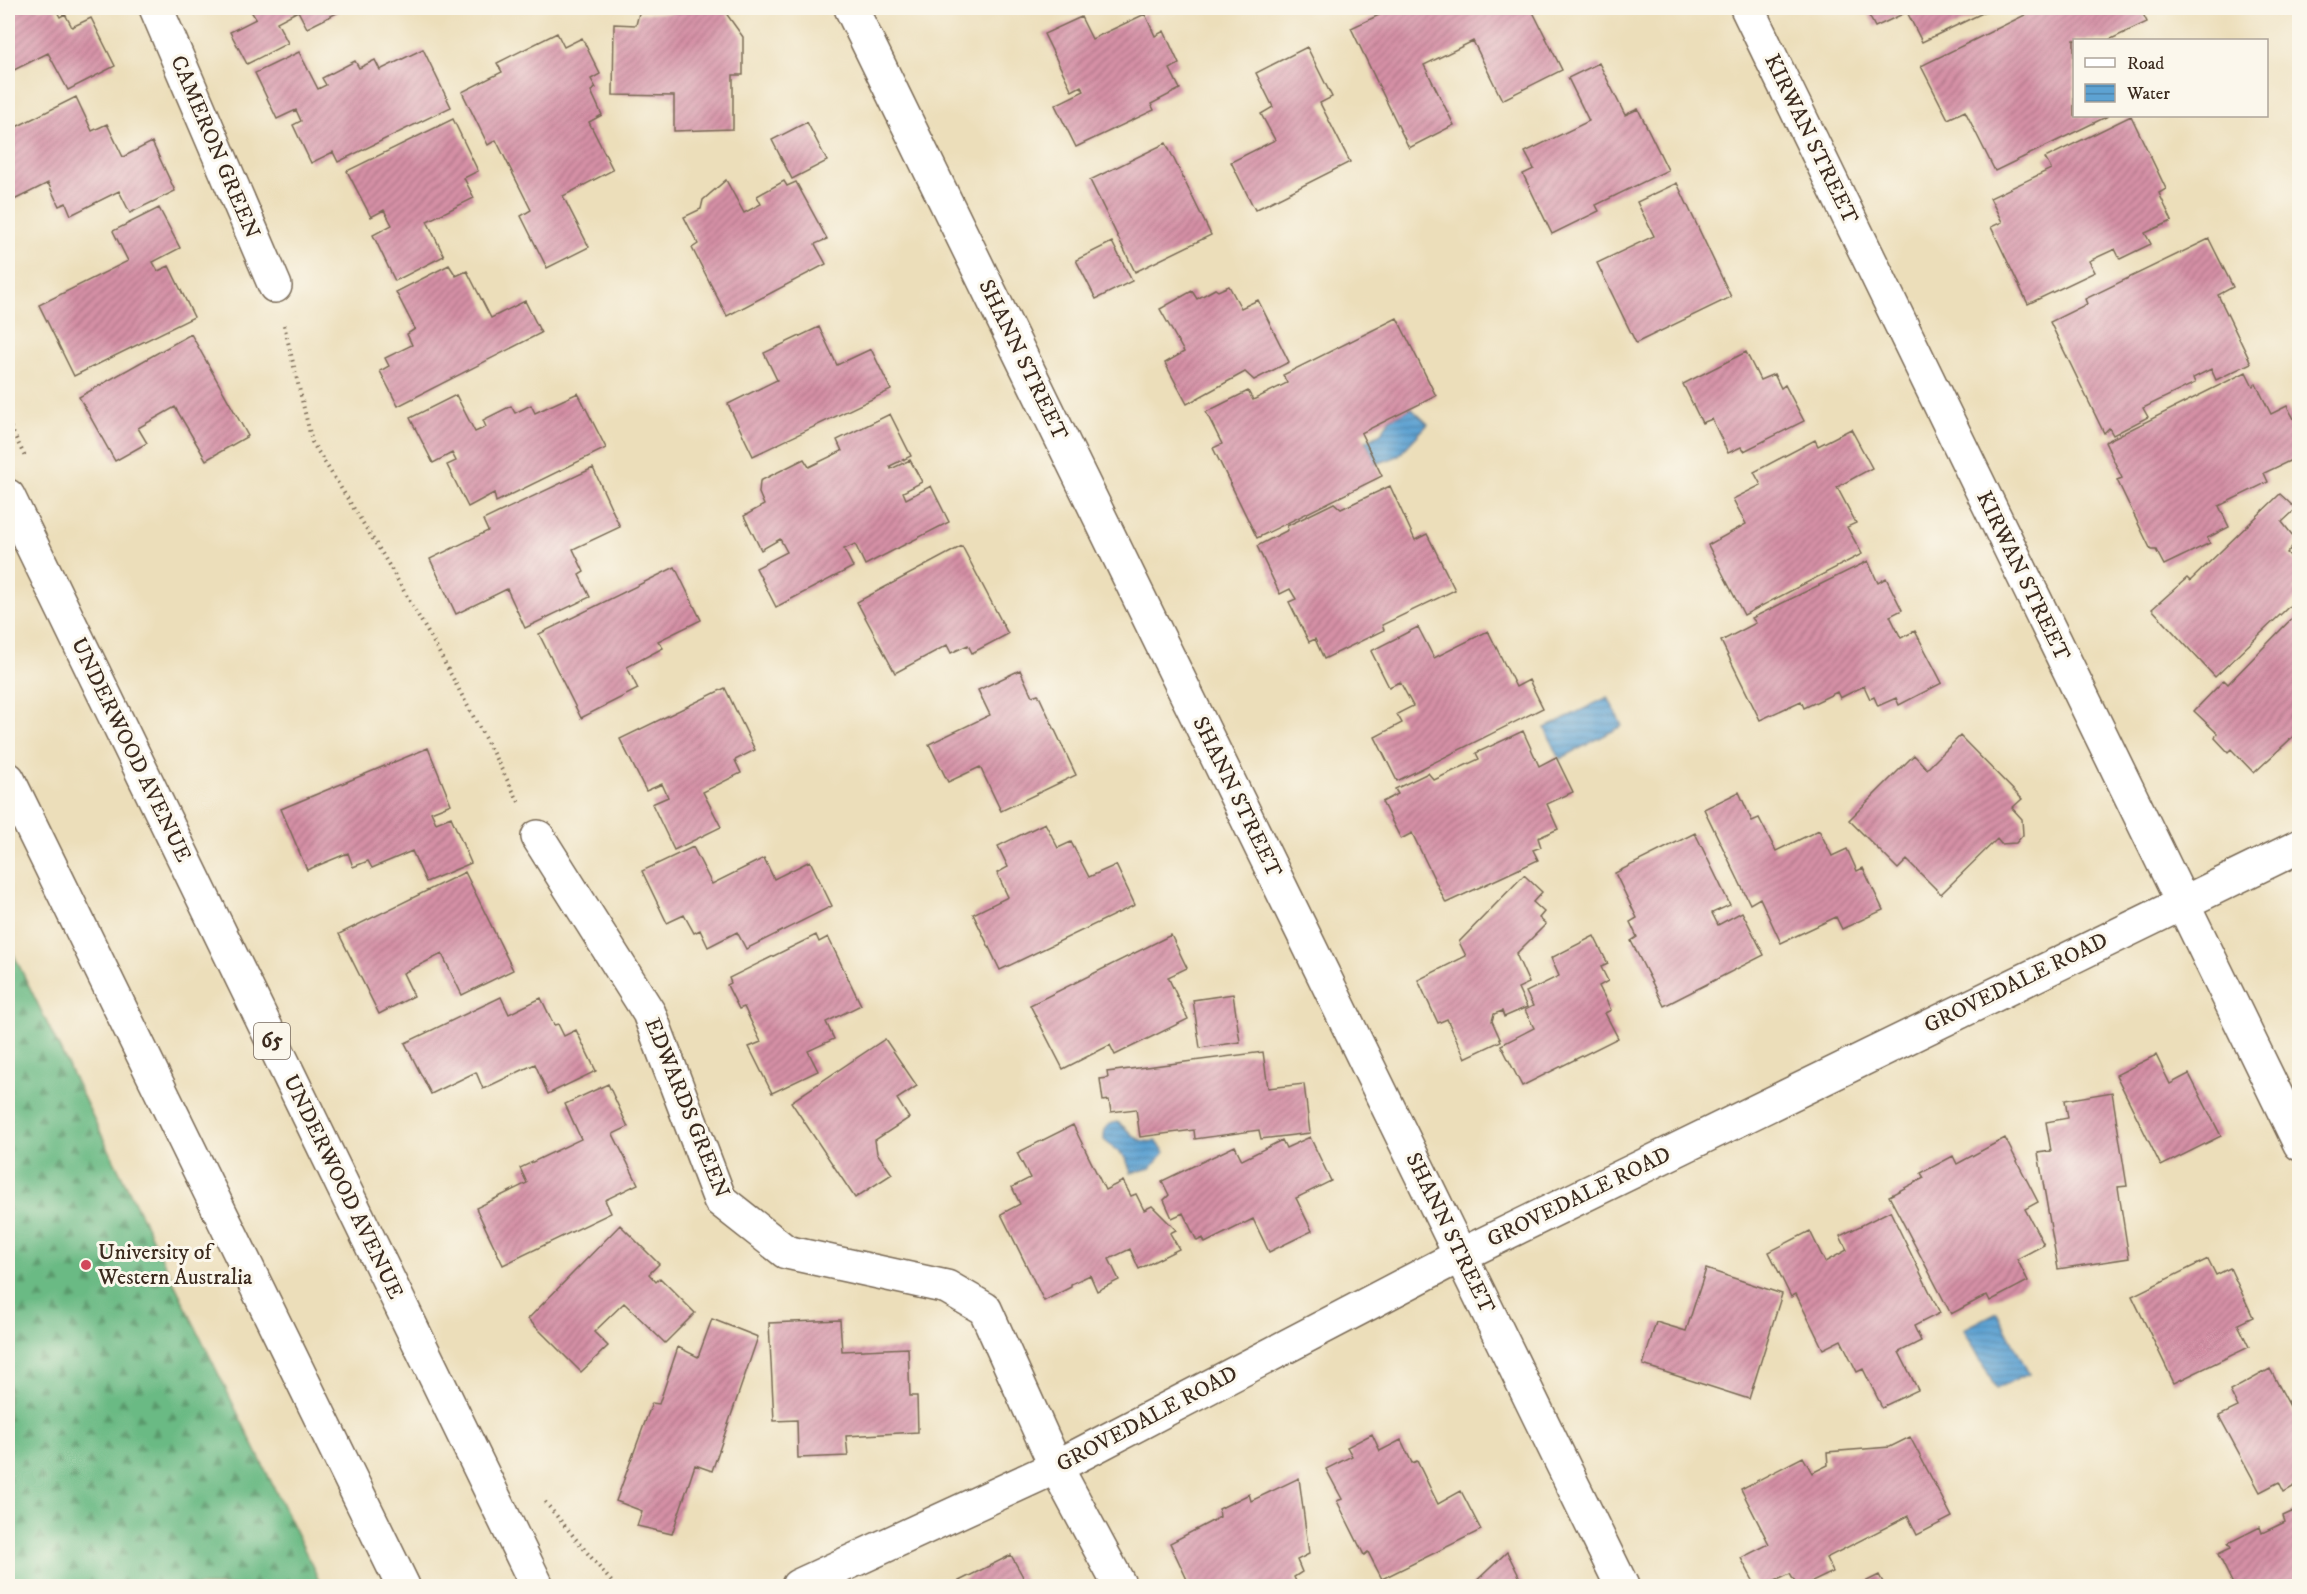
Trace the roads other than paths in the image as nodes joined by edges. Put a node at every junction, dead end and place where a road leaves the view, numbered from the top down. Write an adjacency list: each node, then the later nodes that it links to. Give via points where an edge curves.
1 (156, 8): 4 (street, CAMERON GREEN)
2 (851, 8): 11 (street, SHANN STREET)
3 (1747, 8): 9 (street, KIRWAN STREET)
4 (275, 286)
5 (8, 496): 14 (street, UNDERWOOD AVENUE / 65)
6 (8, 779): 13 (street)
7 (538, 837): 12 (street, EDWARDS GREEN, via 649,1013 720,1200 786,1252 947,1287 985,1309)
8 (2300, 846): 9 (street, GROVEDALE ROAD)
9 (2181, 903): 10 (street, KIRWAN STREET); 11 (street, GROVEDALE ROAD)
10 (2300, 1144)
11 (1461, 1255): 12 (street, GROVEDALE ROAD); 17 (street, SHANN STREET)
12 (1056, 1467): 15 (street, GROVEDALE ROAD); 16 (street, EDWARDS GREEN)
13 (403, 1587)
14 (537, 1587)
15 (798, 1587)
16 (1120, 1587)
17 (1622, 1587)

